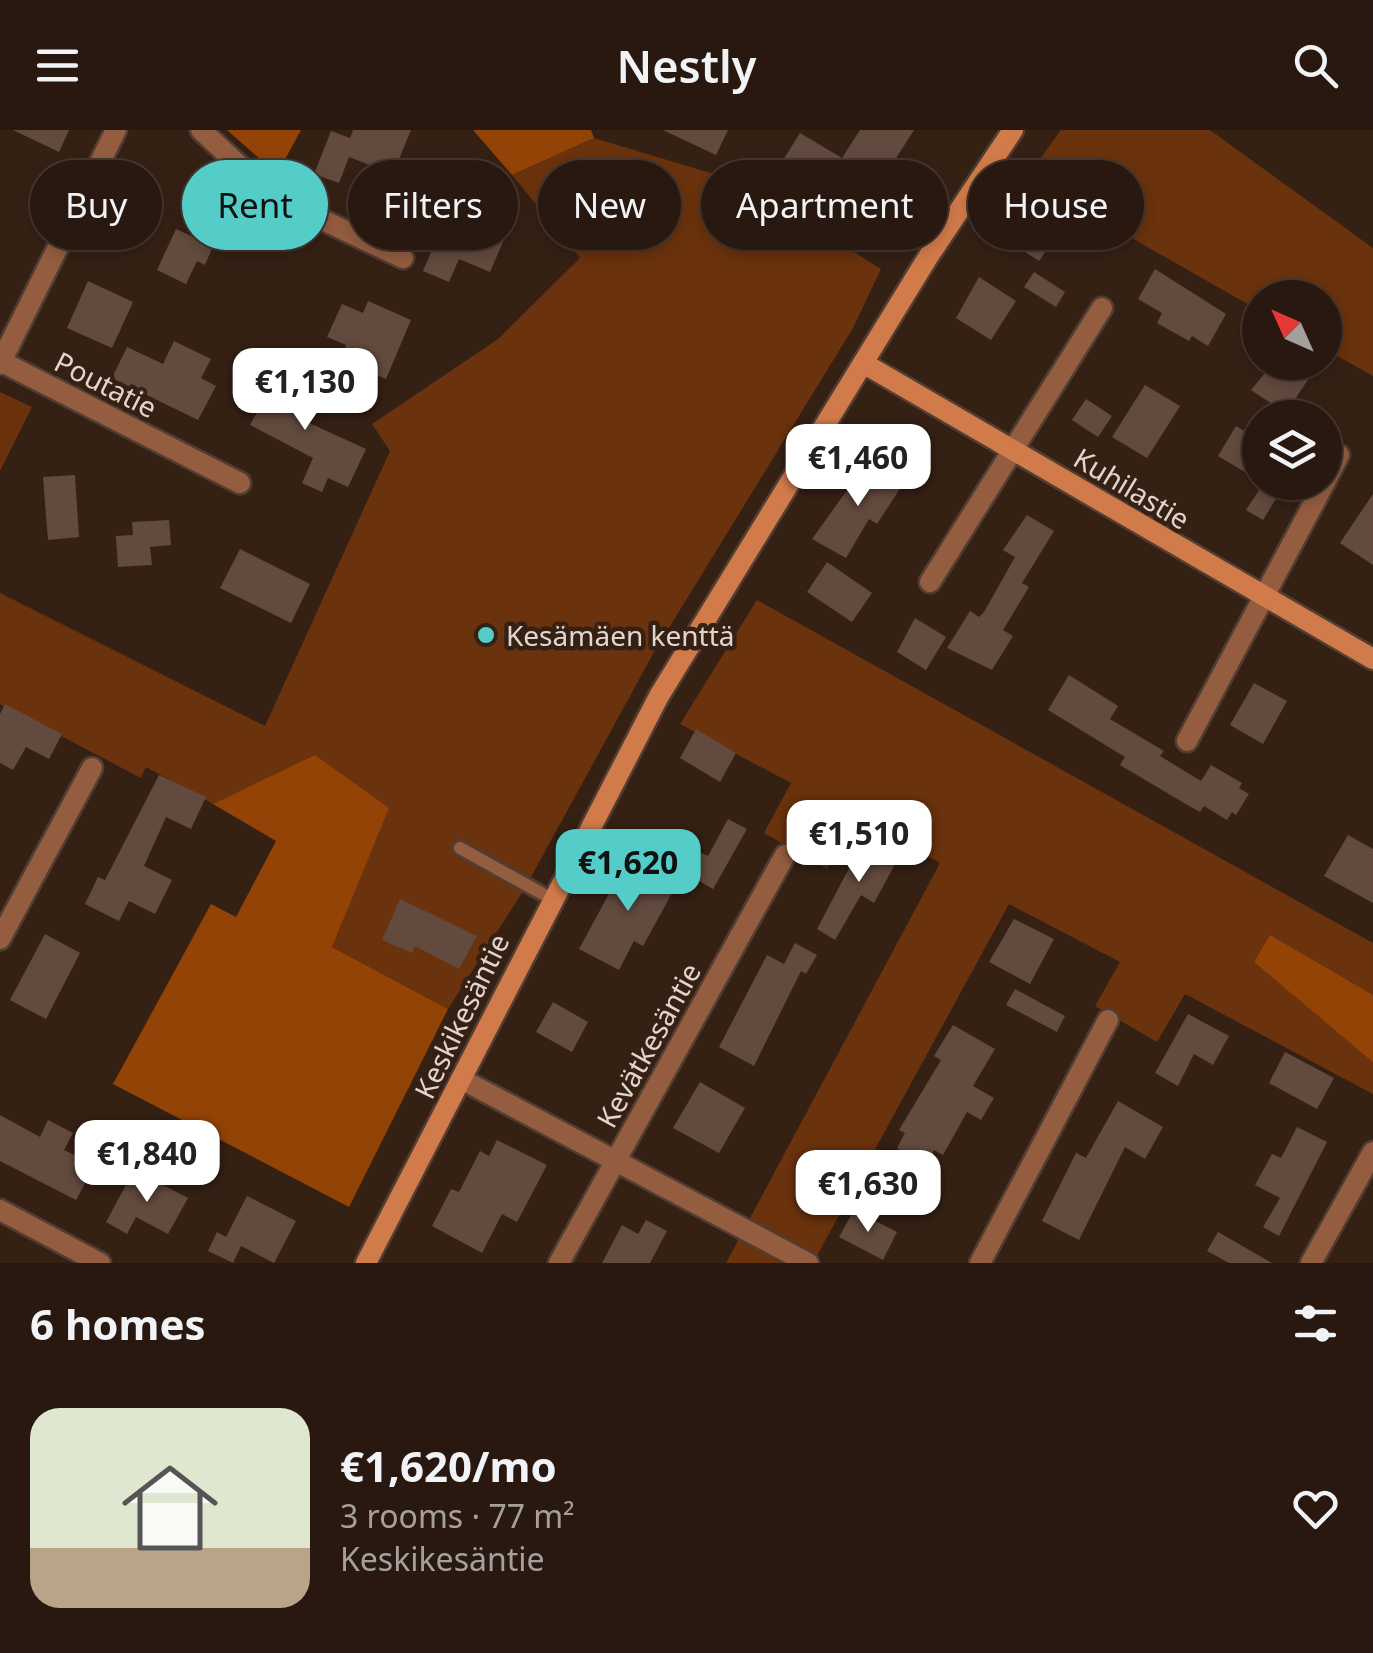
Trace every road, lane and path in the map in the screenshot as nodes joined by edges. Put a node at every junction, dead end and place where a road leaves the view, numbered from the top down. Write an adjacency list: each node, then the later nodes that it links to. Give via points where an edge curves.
1 (116, 130): 6 (street)
2 (201, 130): 4 (street, via 272,196)
3 (1013, 130): 7 (street, Keskikesäntie)
4 (403, 258)
5 (1102, 308): 8 (street)
6 (0, 362): 9 (street, Poutatie)
7 (863, 363): 8 (street, Kuhilastie); 18 (street, Keskikesäntie, via 669,677)
8 (1012, 449): 11 (street); 12 (street, Kuhilastie)
9 (240, 483)
10 (1315, 500): 12 (street)
11 (930, 582)
12 (1263, 597): 13 (street, Kuhilastie); 14 (street)
13 (1373, 659)
14 (1187, 741)
15 (92, 768): 19 (street)
16 (460, 848): 18 (lane)
17 (785, 854): 23 (street, Kevätkesäntie)
18 (550, 898): 21 (street, Keskikesäntie)
19 (0, 939)
20 (1108, 1020): 29 (street)
21 (461, 1079): 23 (street); 26 (street, Keskikesäntie)
22 (1373, 1152): 30 (street)
23 (616, 1161): 27 (street, Kevätkesäntie); 28 (street)
24 (0, 1210): 25 (street)
25 (100, 1263)
26 (366, 1263)
27 (559, 1263)
28 (808, 1263)
29 (980, 1263)
30 (1312, 1263)

